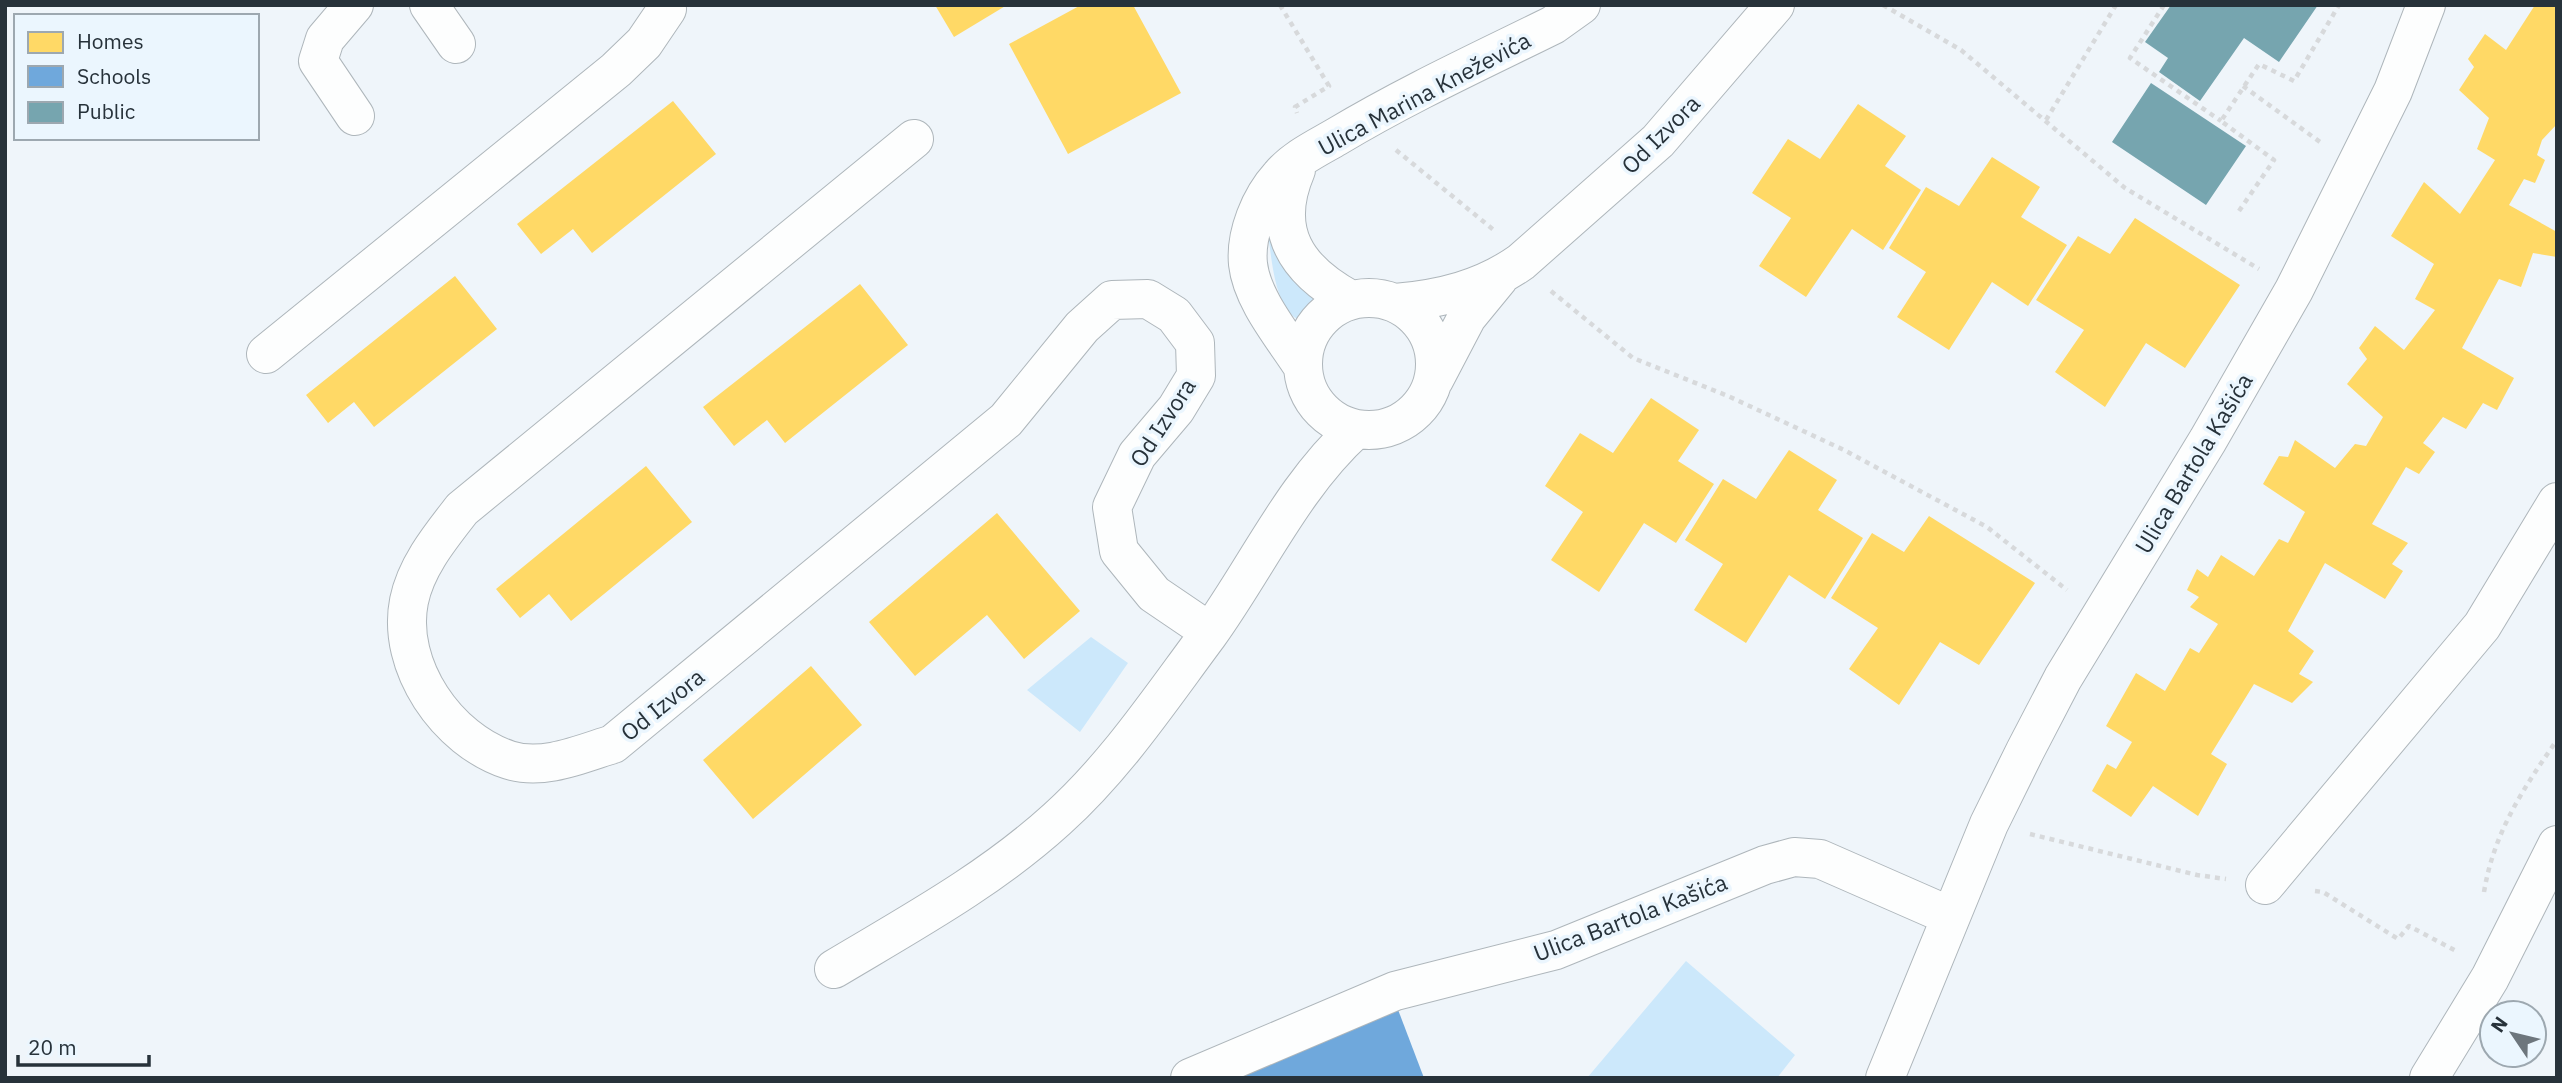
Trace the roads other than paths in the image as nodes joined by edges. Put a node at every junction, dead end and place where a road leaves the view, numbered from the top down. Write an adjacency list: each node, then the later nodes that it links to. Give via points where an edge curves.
1 (354, 5): 8 (street, via 325,39 318,61)
2 (429, 5): 7 (street)
3 (1581, 5): 10 (street, Ulica Marina Kneževića, via 1553,25 1400,101)
4 (1775, 5): 11 (street, Od Izvora, via 1658,141)
5 (2426, 5): 23 (street, Ulica Bartola Kašića, via 2393,91 2294,290 2063,678 1989,824)
6 (671, 6): 14 (street, via 616,70)
7 (456, 44)
8 (355, 117)
9 (914, 139): 20 (street, Od Izvora, via 462,509 430,551 409,601 408,651 434,704 471,740 510,761 554,763 612,744 1006,420 1082,327 1112,300 1148,299 1174,315 1195,343 1196,376 1138,456 1112,507 1119,551 1154,594)
10 (1301, 140): 12 (street, Ulica Marina Kneževića, via 1284,209 1286,230 1309,270); 15 (street, Ulica Marina Kneževića, via 1265,195 1252,227 1248,264 1259,297)
11 (1500, 277): 13 (street, Od Izvora, via 1431,300); 16 (street, Od Izvora, via 1467,317)
12 (1351, 300): 13 (street); 15 (street, via 1315,325 1306,345)
13 (1395, 303): 16 (street, via 1412,313 1429,336 1435,364)
14 (266, 354)
15 (1305, 378): 17 (street, via 1319,408 1336,422); 18 (street, via 1314,423)
16 (1432, 384): 17 (street, via 1424,401 1403,420 1376,430)
17 (1356, 429): 18 (street)
18 (1300, 494): 20 (street)
19 (2557, 502): 22 (street, via 2482,626)
20 (1210, 632): 24 (street, via 1111,762 1057,819 975,885)
21 (2557, 845): 27 (street, via 2490,978)
22 (2265, 885)
23 (1950, 916): 25 (street, Ulica Bartola Kašića, via 1820,859 1794,857 1765,864 1556,950 1395,990); 26 (street, Ulica Bartola Kašića)
24 (834, 970)
25 (1191, 1078)
26 (1885, 1078)
27 (2429, 1078)

